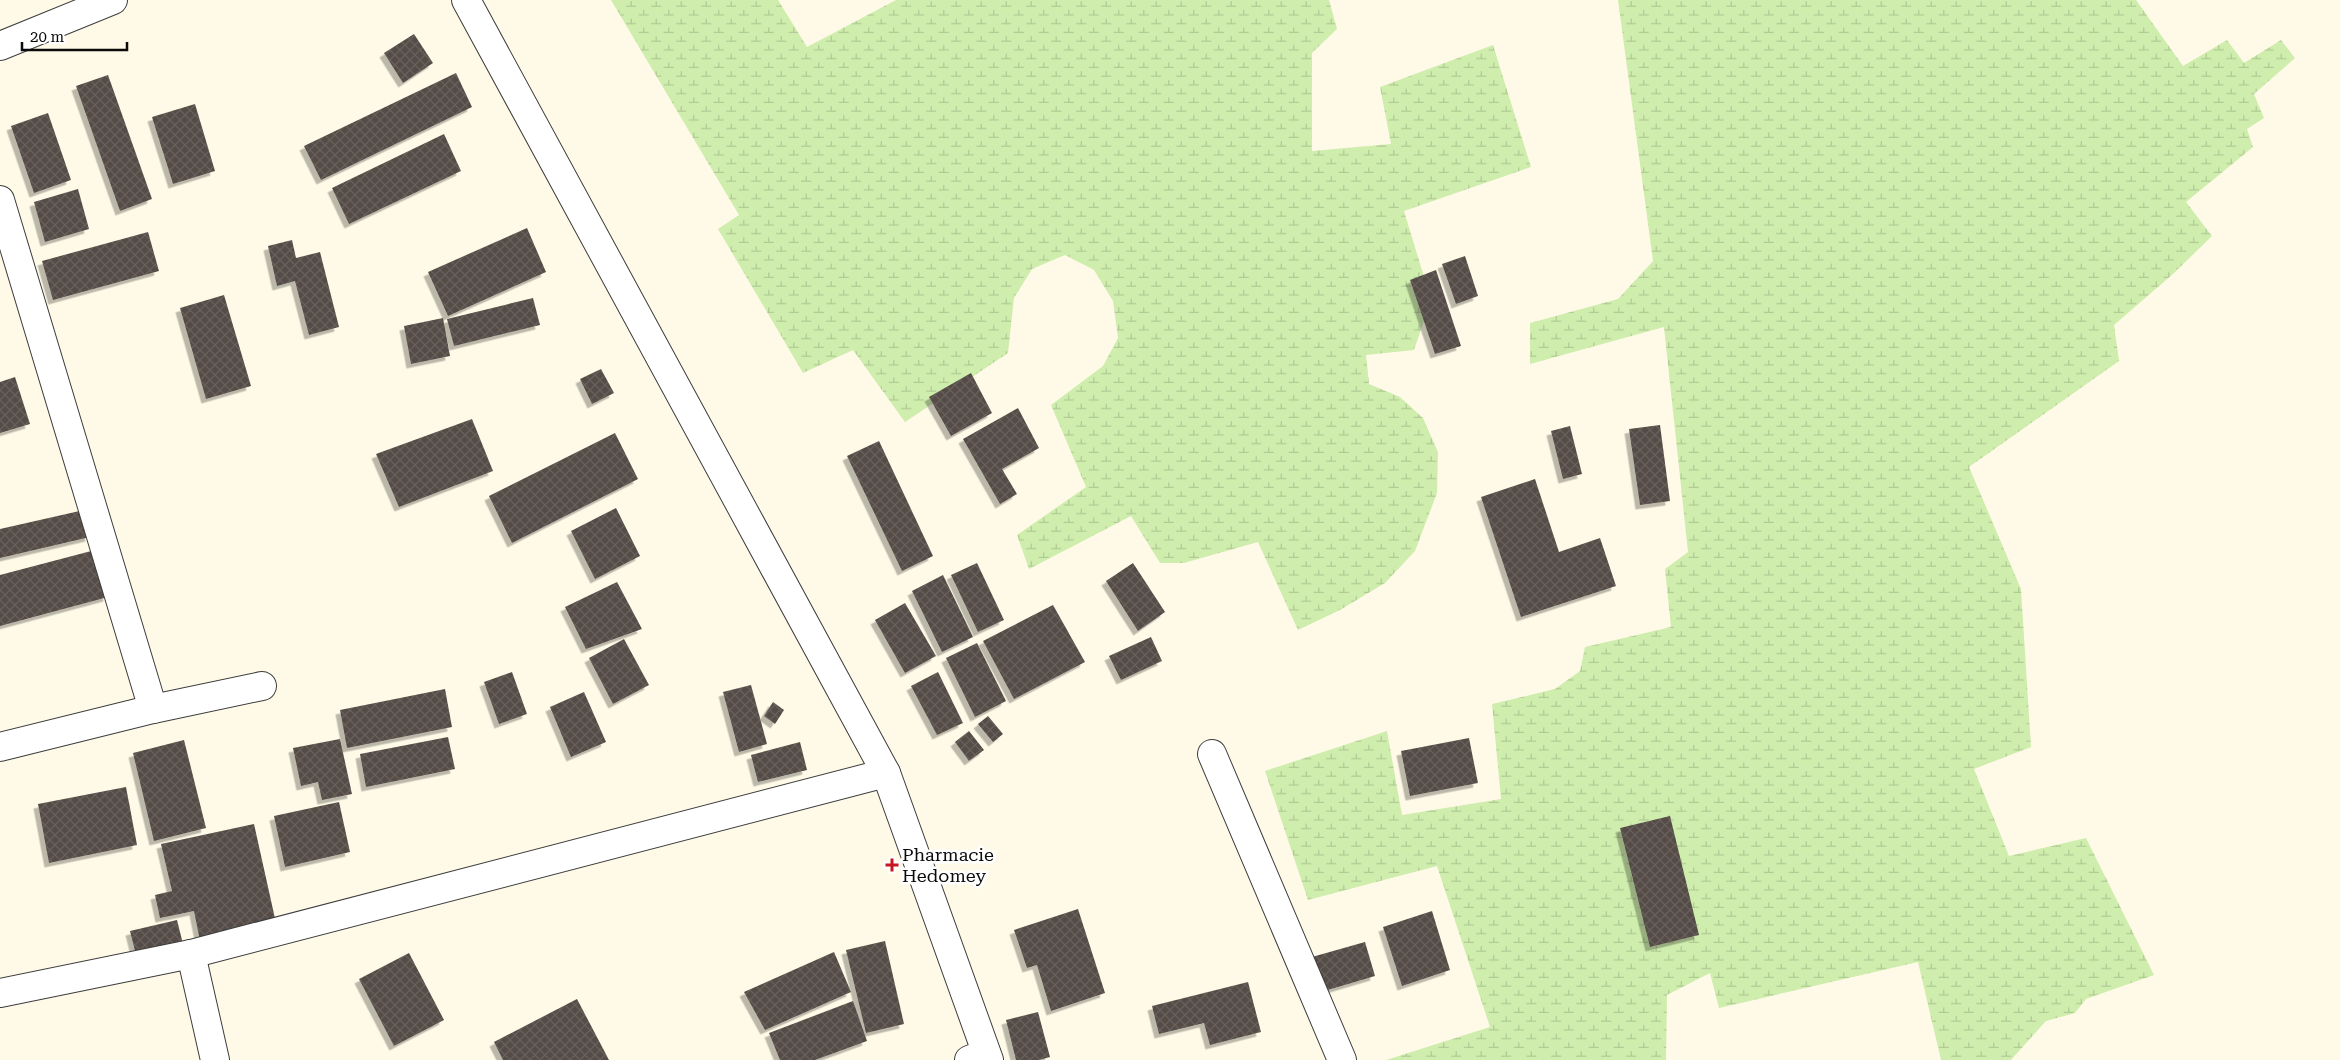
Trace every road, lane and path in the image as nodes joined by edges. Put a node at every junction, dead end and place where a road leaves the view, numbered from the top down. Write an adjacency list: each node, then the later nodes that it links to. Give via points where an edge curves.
1 (113, 0): 3 (street)
2 (466, 0): 9 (street)
3 (0, 46)
4 (0, 200): 6 (street)
5 (262, 686): 6 (street)
6 (153, 709): 7 (street)
7 (0, 747)
8 (1212, 754): 14 (street)
9 (886, 773): 10 (street); 12 (street)
10 (191, 954): 11 (street); 13 (street)
11 (0, 993)
12 (981, 1058)
13 (216, 1060)
14 (1342, 1060)

